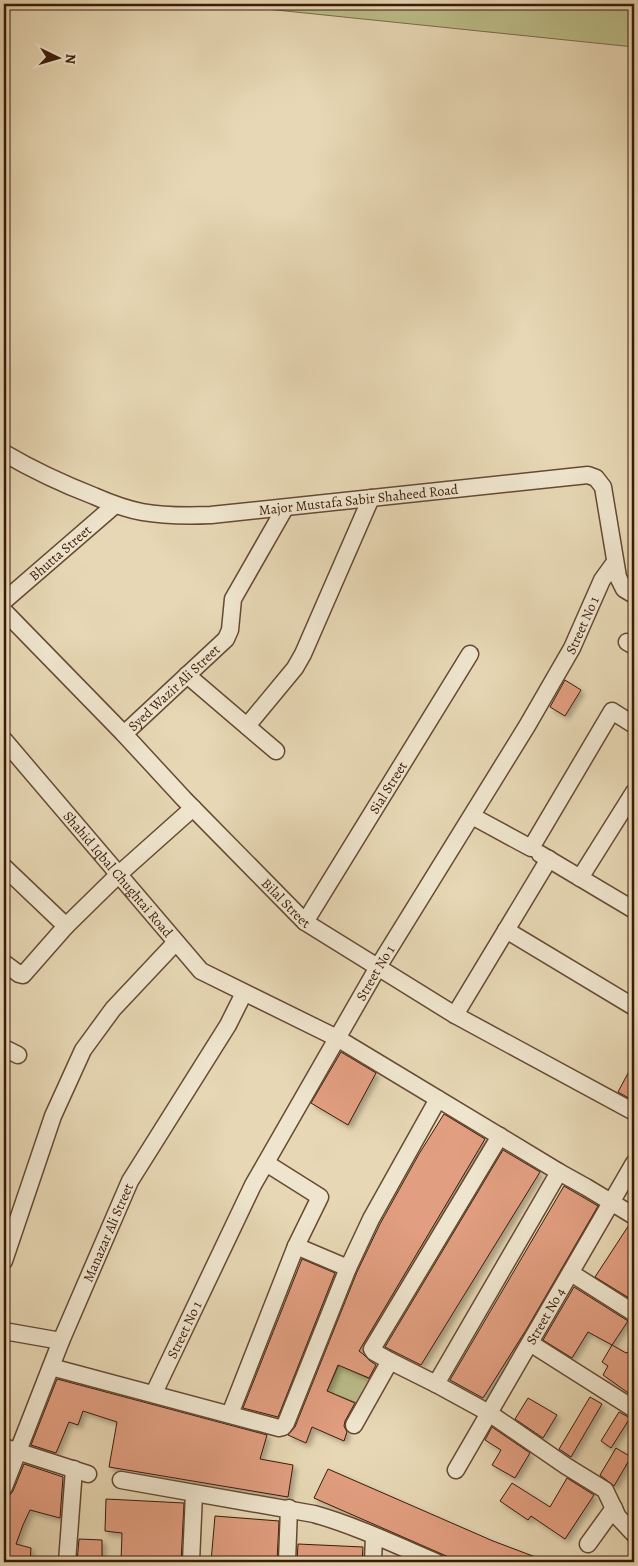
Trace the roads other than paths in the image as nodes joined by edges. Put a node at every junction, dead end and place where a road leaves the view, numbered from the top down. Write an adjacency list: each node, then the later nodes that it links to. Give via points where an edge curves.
1 (4, 453): 3 (street, Major Mustafa Sabir Shaheed Road, via 34,471)
2 (371, 498): 4 (street, Major Mustafa Sabir Shaheed Road); 5 (street, Major Mustafa Sabir Shaheed Road, via 588,475 604,487); 12 (street, via 303,654)
3 (115, 505): 4 (street, Major Mustafa Sabir Shaheed Road, via 179,516); 7 (street, Bhutta Street)
4 (285, 508): 10 (street, Syed Wazir Ali Street, via 233,599 226,639)
5 (614, 562): 6 (street, Major Mustafa Sabir Shaheed Road, via 620,584); 18 (street, Street No 1, via 602,580 572,648)
6 (634, 595)
7 (4, 601)
8 (4, 611): 13 (street, Bilal Street)
9 (470, 654): 25 (street, Sial Street)
10 (188, 675): 12 (street); 13 (street, Syed Wazir Ali Street)
11 (634, 725): 19 (street, via 612,712)
12 (247, 726): 15 (street)
13 (124, 734): 17 (street, Bilal Street)
14 (4, 740): 22 (street, Shahid Iqbal Chughtai Road)
15 (276, 751)
16 (634, 792): 23 (street)
17 (193, 808): 22 (street); 25 (street, Bilal Street)
18 (472, 816): 19 (street); 30 (street, Street No 1)
19 (531, 848): 20 (street)
20 (548, 859): 23 (street); 27 (street)
21 (4, 867): 26 (street)
22 (118, 874): 26 (street); 28 (street, Shahid Iqbal Chughtai Road)
23 (580, 878): 24 (street)
24 (634, 910)
25 (305, 922): 30 (street, Bilal Street)
26 (66, 926): 29 (street, via 23,975)
27 (506, 930): 32 (street); 33 (street)
28 (176, 942): 31 (street, Shahid Iqbal Chughtai Road, via 201,971); 44 (street, via 114,1009 83,1050 53,1116)
29 (4, 963)
30 (378, 967): 33 (street, Bilal Street); 34 (street, Street No 1)
31 (244, 993): 34 (street, Shahid Iqbal Chughtai Road); 49 (street, Manazar Ali Street, via 130,1181)
32 (634, 1007)
33 (455, 1015): 36 (street, Bilal Street)
34 (337, 1038): 35 (street, Shahid Iqbal Chughtai Road); 38 (street, Street No 1)
35 (438, 1099): 37 (street, Shahid Iqbal Chughtai Road); 45 (street, via 371,1219)
36 (634, 1112)
37 (500, 1136): 40 (street, Shahid Iqbal Chughtai Road); 51 (street, via 374,1344 374,1352)
38 (266, 1163): 43 (street, via 320,1197); 54 (street, Street No 1)
39 (634, 1163): 41 (street, Street No 4)
40 (559, 1172): 41 (street, Shahid Iqbal Chughtai Road); 53 (street)
41 (612, 1202): 42 (street, Shahid Iqbal Chughtai Road); 46 (street, Street No 4)
42 (634, 1216)
43 (296, 1246): 45 (street); 56 (street)
44 (4, 1261)
45 (348, 1268): 56 (street, via 286,1424 280,1428)
46 (570, 1273): 47 (street); 50 (street, Street No 4)
47 (634, 1313)
48 (4, 1331): 49 (street)
49 (61, 1341): 52 (street, Manazar Ali Street)
50 (530, 1343): 55 (street); 57 (street, Street No 4)
51 (390, 1361): 53 (street); 58 (street)
52 (51, 1367): 54 (street); 59 (street, Manazar Ali Street)
53 (436, 1384): 57 (street)
54 (154, 1394): 56 (street)
55 (634, 1410)
56 (230, 1414)
57 (489, 1414): 60 (street, Street No 4); 65 (street, via 605,1490)
58 (354, 1425)
59 (11, 1449): 62 (street, Manazar Ali Street); 69 (street, via 81,1471)
60 (456, 1470)
61 (121, 1480): 63 (street)
62 (4, 1487)
63 (194, 1493): 64 (street); 70 (street)
64 (289, 1508): 67 (street, via 331,1519); 71 (street)
65 (614, 1508): 66 (street); 68 (street)
66 (634, 1534)
67 (374, 1536): 72 (street); 73 (street)
68 (588, 1544)
69 (67, 1562)
70 (191, 1562)
71 (287, 1562)
72 (373, 1562)
73 (436, 1562)

